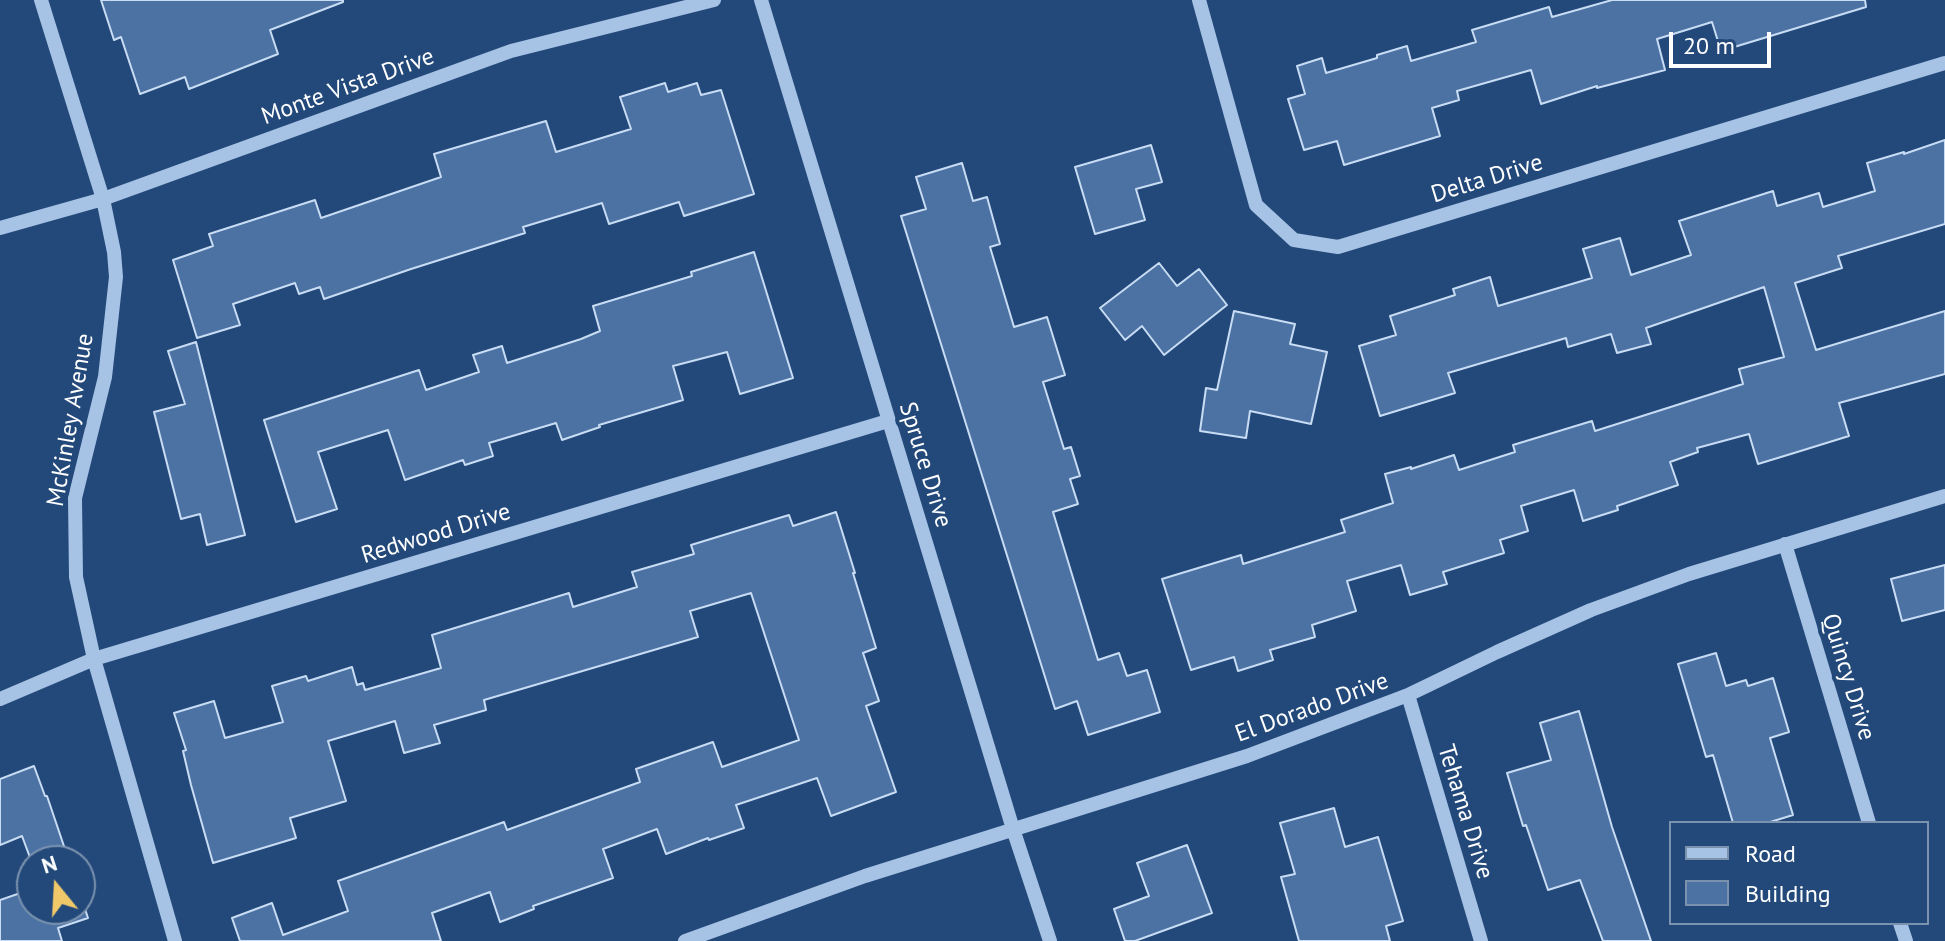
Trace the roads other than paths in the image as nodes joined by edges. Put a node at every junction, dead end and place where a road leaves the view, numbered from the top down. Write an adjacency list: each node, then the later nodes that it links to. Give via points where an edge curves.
1 (41, 0): 6 (street, McKinley Avenue)
2 (714, 0): 6 (street, Monte Vista Drive, via 511,51)
3 (761, 0): 8 (street, Spruce Drive)
4 (1199, 0): 5 (street, Delta Drive, via 1256,205 1294,240 1338,247)
5 (1945, 63)
6 (103, 199): 7 (street, Monte Vista Drive); 11 (street, McKinley Avenue, via 116,277 105,377 75,498 76,577)
7 (0, 228)
8 (888, 421): 11 (street, Redwood Drive); 15 (street, Spruce Drive)
9 (1945, 496): 10 (street, El Dorado Drive)
10 (1785, 544): 12 (street, El Dorado Drive, via 1591,610); 14 (street, Quincy Drive)
11 (94, 659): 13 (street, Redwood Drive); 16 (street, McKinley Avenue)
12 (1408, 695): 15 (street, El Dorado Drive, via 1247,756); 19 (street, Tehama Drive)
13 (0, 699)
14 (1868, 821)
15 (1013, 829): 17 (street, El Dorado Drive); 18 (street, Spruce Drive)
16 (175, 941)
17 (685, 941)
18 (1050, 941)
19 (1481, 941)

